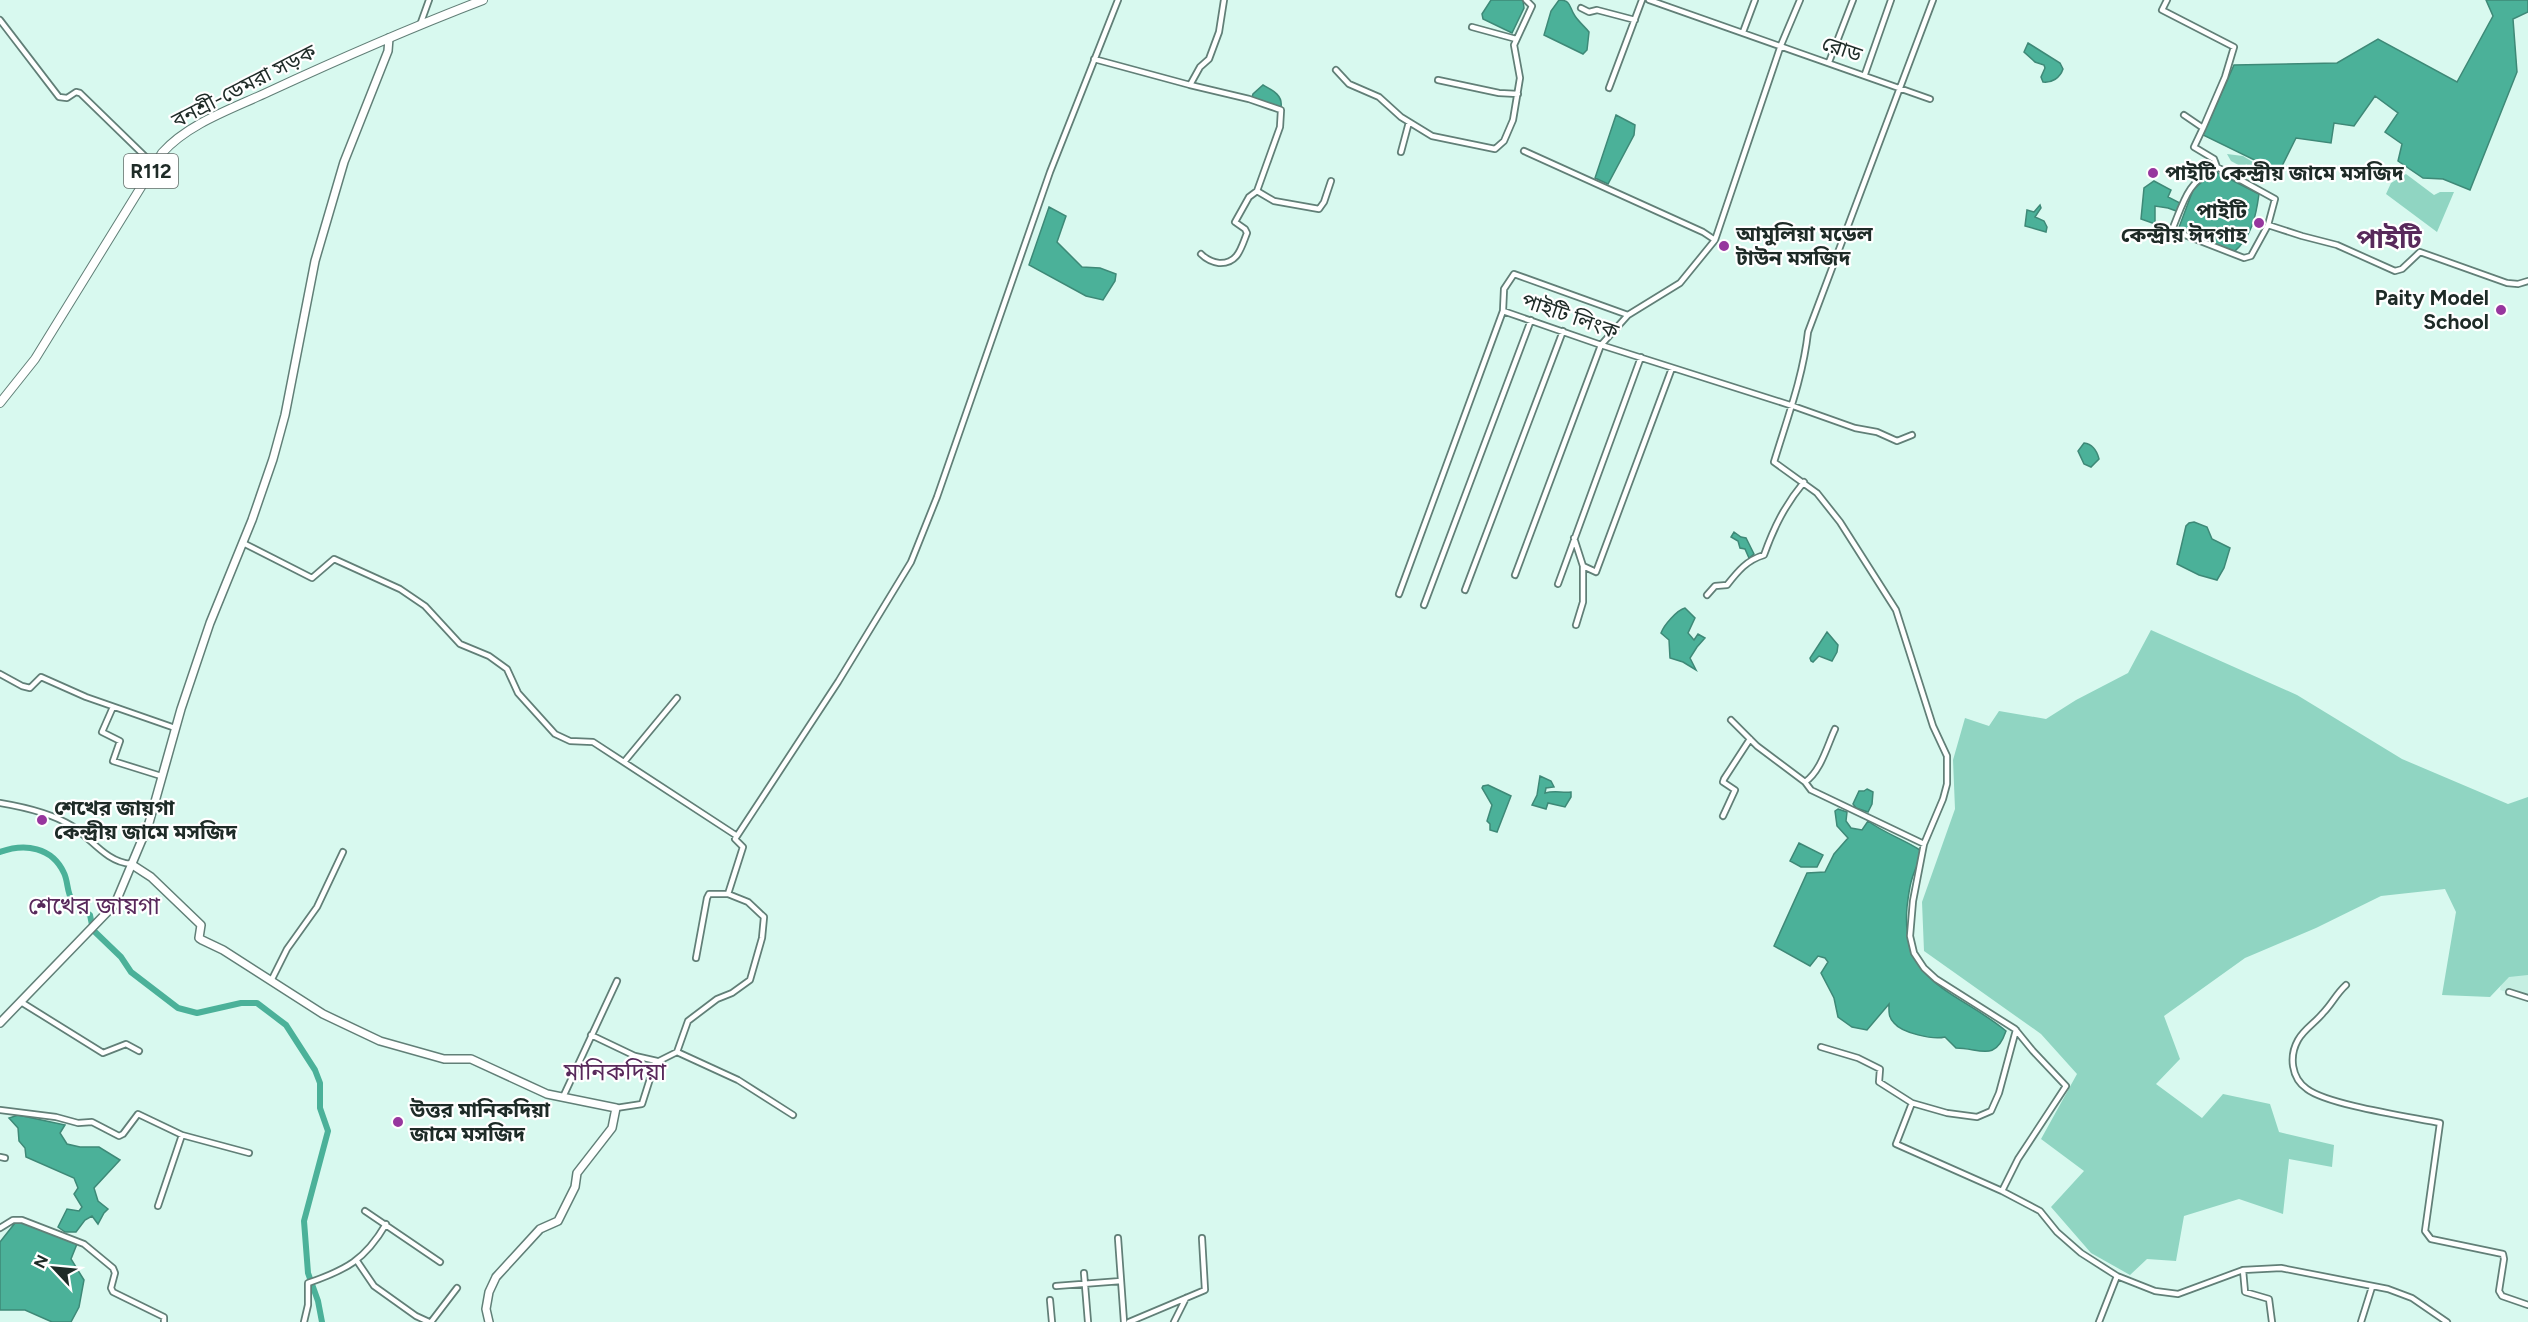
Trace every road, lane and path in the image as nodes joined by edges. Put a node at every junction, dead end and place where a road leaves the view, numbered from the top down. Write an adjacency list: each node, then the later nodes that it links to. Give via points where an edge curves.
1 (429, 0): 17 (street)
2 (483, 0): 17 (main road, R112)
3 (1118, 0): 23 (street)
4 (1224, 0): 28 (street, via 1219,32 1209,59)
5 (1526, 0): 21 (street, via 1532,6)
6 (1642, 0): 16 (street)
7 (1649, 0): 19 (street, রোড)
8 (1755, 0): 19 (street)
9 (1800, 0): 22 (street)
10 (1853, 0): 24 (street)
11 (1891, 0): 26 (street)
12 (1933, 0): 29 (street)
13 (2167, 0): 35 (street, via 2162,10 2234,47)
14 (1581, 8): 16 (street)
15 (0, 20): 38 (street, via 59,97 80,93)
16 (1635, 20): 30 (street)
17 (420, 25): 20 (main road, R112)
18 (1472, 27): 21 (street)
19 (1743, 32): 22 (street, রোড)
20 (389, 38): 38 (main road, বনশ্রী-ডেমরা সড়ক / R112, via 202,123 170,145); 58 (main road, via 388,51 344,162 315,261 285,415)
21 (1516, 39): 31 (street)
22 (1781, 45): 24 (street, রোড); 43 (street)
23 (1094, 58): 28 (street); 79 (street, via 911,562 838,682)
24 (1829, 62): 26 (street, রোড)
25 (1336, 70): 34 (street, via 1349,84 1379,97)
26 (1865, 74): 29 (street, রোড)
27 (1438, 80): 31 (street)
28 (1190, 85): 41 (street, via 1281,110 1280,127)
29 (1899, 87): 32 (street, রোড); 54 (street, via 1808,332)
30 (1609, 88)
31 (1518, 94): 34 (street, via 1513,120 1504,141 1495,149 1432,136)
32 (1930, 99)
33 (2184, 115): 35 (street)
34 (1409, 122): 36 (street)
35 (2203, 128): 39 (street, via 2194,147 2214,159)
36 (1401, 152)
37 (1524, 152): 43 (street)
38 (154, 165): 53 (main road, বনশ্রী-ডেমরা সড়ক / R112, via 35,359)
39 (2217, 167): 42 (street, via 2275,199); 42 (street, via 2189,188 2172,230 2244,258 2251,256)
40 (1331, 181): 41 (street, via 1319,209 1274,201)
41 (1257, 191): 44 (street, via 1234,222 1247,234 1235,259 1212,262)
42 (2268, 225): 45 (street, via 2337,245 2395,272 2420,252 2506,283)
43 (1715, 240): 47 (street, via 1680,283)
44 (1201, 254)
45 (2528, 281)
46 (1503, 311): 47 (street, via 1504,289 1514,274); 48 (street, পাইটি লিংক); 63 (street, পাইটি লিংক)
47 (1628, 315): 50 (street)
48 (1531, 320): 49 (street, পাইটি লিংক); 65 (street)
49 (1563, 331): 50 (street, পাইটি লিংক); 62 (street)
50 (1601, 345): 51 (street, পাইটি লিংক); 60 (street)
51 (1641, 357): 52 (street, পাইটি লিংক); 57 (street)
52 (1672, 368): 54 (street, পাইটি লিংক); 59 (street, via 1596,572)
53 (0, 403)
54 (1793, 405): 55 (street, পাইটি লিংক, via 1897,441); 56 (street, via 1774,462)
55 (1912, 435)
56 (1804, 482): 64 (street, via 1775,526 1764,555 1753,558 1726,585 1715,586); 80 (street, via 1840,522 1896,610 1933,726 1947,756 1947,784)
57 (1574, 538): 59 (street); 61 (street)
58 (243, 543): 71 (main road, via 210,623); 74 (street, via 312,578 333,559 400,589 425,606 460,644 489,656 507,669 518,693 555,734 570,741 593,741)
59 (1583, 566): 66 (street, via 1583,602)
60 (1515, 575)
61 (1558, 584)
62 (1465, 590)
63 (1399, 594)
64 (1707, 595)
65 (1424, 605)
66 (1576, 625)
67 (0, 674): 69 (street, via 30,688 41,677)
68 (677, 698): 74 (street)
69 (113, 707): 71 (street); 75 (street, via 102,732 120,741 113,761)
70 (1731, 720): 73 (street)
71 (175, 728): 75 (main road)
72 (1835, 729): 76 (street, via 1817,769)
73 (1750, 739): 76 (street); 78 (street, via 1724,778 1723,782 1736,790)
74 (624, 762): 79 (street)
75 (161, 776): 82 (main road, via 149,823)
76 (1805, 782): 80 (street, via 1826,798)
77 (0, 803): 82 (street, via 55,816 120,863)
78 (1723, 816)
79 (736, 836): 83 (street, via 743,847)
80 (1924, 844): 92 (street, via 1910,925 1914,953 1936,979)
81 (343, 852): 85 (street, via 317,907 287,949)
82 (131, 864): 85 (main road, via 151,877 201,925 199,938); 90 (main road, via 115,904)
83 (729, 894): 84 (street, via 709,894); 96 (street, via 748,902 764,917 754,973 732,993 688,1021)
84 (696, 958)
85 (271, 981): 98 (main road, via 323,1014 380,1041 444,1059 471,1059)
86 (618, 981): 93 (street)
87 (2346, 985): 124 (street, via 2298,1039 2292,1067 2298,1081 2328,1099 2440,1123 2425,1231 2431,1239 2503,1254 2499,1291 2502,1296)
88 (2509, 992): 89 (street)
89 (2528, 998)
90 (21, 1002): 91 (main road); 95 (street, via 103,1053 126,1044)
91 (0, 1023)
92 (2016, 1030): 99 (street, via 1991,1111 1977,1117); 105 (street, via 2066,1086)
93 (591, 1035): 97 (street, via 635,1056); 98 (street)
94 (1821, 1047): 99 (street, via 1858,1058 1880,1070 1879,1082)
95 (139, 1051)
96 (677, 1052): 97 (street); 102 (street, via 738,1080)
97 (657, 1061): 100 (street, via 644,1103)
98 (563, 1097): 100 (main road)
99 (1912, 1103): 105 (street, via 1896,1144)
100 (616, 1108): 131 (main road, via 612,1128 578,1173 558,1221 540,1229 496,1277 486,1309)
101 (0, 1110): 103 (street, via 92,1122 119,1136 138,1114)
102 (793, 1115)
103 (182, 1135): 104 (street); 106 (street)
104 (249, 1153)
105 (2002, 1191): 116 (street, via 2040,1211 2081,1253)
106 (158, 1206)
107 (365, 1211): 108 (street)
108 (386, 1224): 112 (street); 113 (street)
109 (0, 1228): 127 (street, via 13,1220 22,1220 84,1244 113,1268 113,1292 164,1317)
110 (1118, 1238): 117 (street)
111 (1202, 1238): 122 (street, via 1205,1290)
112 (357, 1261): 125 (street, via 374,1286); 128 (street, via 340,1272 308,1283)
113 (440, 1262)
114 (2243, 1270): 116 (street, via 2178,1294 2155,1291); 120 (street, via 2281,1268); 138 (street, via 2245,1292 2269,1299)
115 (1084, 1273): 118 (street)
116 (2118, 1276): 137 (street)
117 (1121, 1281): 118 (street); 134 (street)
118 (1085, 1284): 119 (street); 133 (street)
119 (1056, 1286)
120 (2372, 1287): 139 (street); 140 (street, via 2412,1298)
121 (457, 1288): 130 (street)
122 (1186, 1298): 126 (street); 136 (street)
123 (1050, 1300): 132 (street)
124 (2528, 1305)
125 (416, 1316): 129 (street); 130 (street)
126 (1134, 1321): 135 (street)
127 (164, 1322)
128 (304, 1322)
129 (413, 1322)
130 (430, 1322)
131 (489, 1322)
132 (1052, 1322)
133 (1088, 1322)
134 (1124, 1322)
135 (1129, 1322)
136 (1174, 1322)
137 (2099, 1322)
138 (2272, 1322)
139 (2361, 1322)
140 (2447, 1322)

